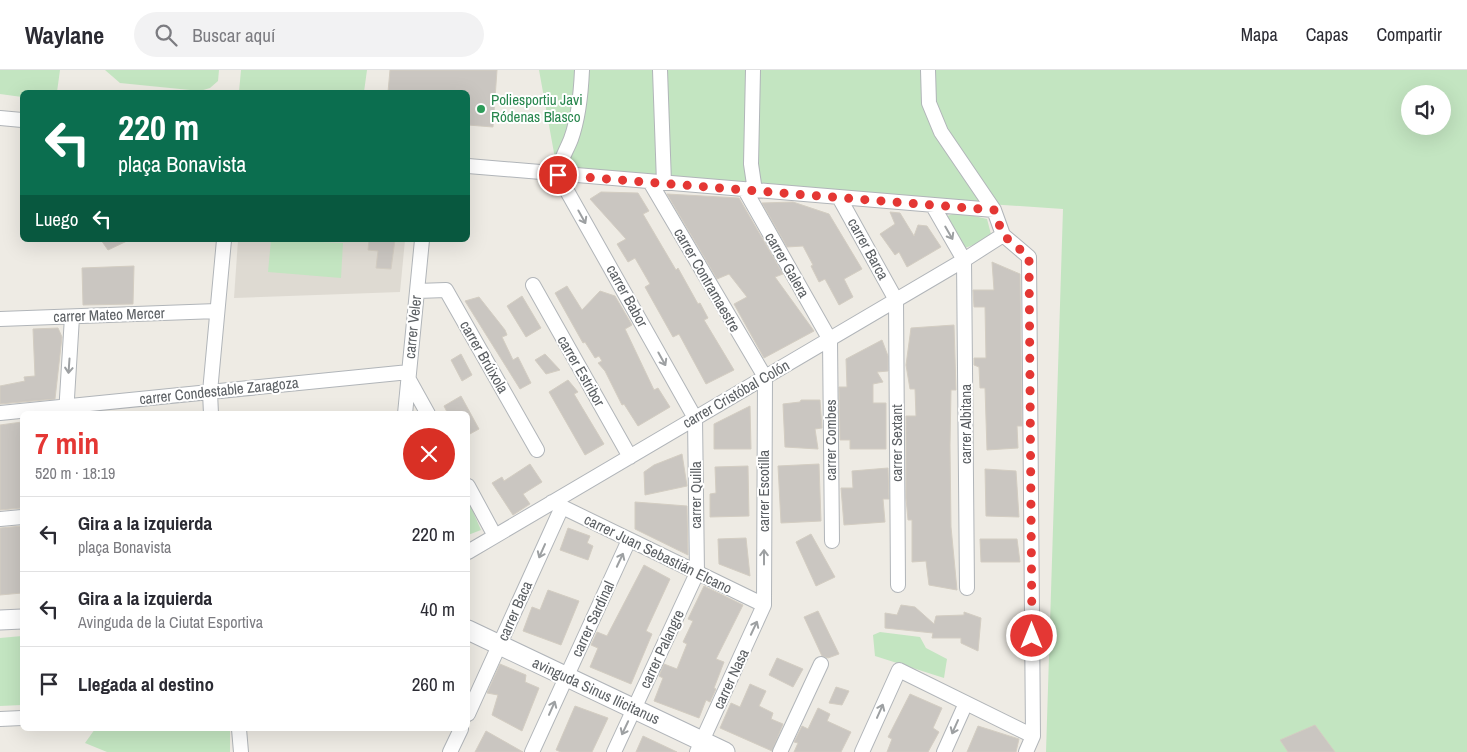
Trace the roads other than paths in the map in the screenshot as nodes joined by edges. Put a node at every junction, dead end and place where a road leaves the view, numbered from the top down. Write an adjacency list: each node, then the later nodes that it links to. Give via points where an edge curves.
1 (582, 70): 8 (street, via 578,114 571,139 558,165)
2 (660, 70): 9 (street)
3 (752, 70): 10 (street)
4 (928, 70): 12 (street, via 929,103 933,116)
5 (0, 118): 6 (street)
6 (20, 120)
7 (470, 166): 8 (street)
8 (558, 175): 9 (street); 35 (street, carrer Babor, one-way to 35)
9 (657, 182): 10 (street); 26 (street, carrer Contramaestre)
10 (750, 190): 11 (street); 24 (street, carrer Galera)
11 (840, 199): 13 (street); 20 (street, carrer Barca)
12 (990, 204): 13 (street); 14 (street)
13 (933, 206): 17 (street, one-way to 17)
14 (1003, 235): 17 (street, carrer Cristóbal Colón); 63 (street, via 1029,257)
15 (224, 242): 21 (street)
16 (422, 242): 19 (street, carrer Veler)
17 (964, 260): 20 (street, carrer Cristóbal Colón); 48 (street, carrer Albitana)
18 (532, 285): 37 (street, carrer Estribor)
19 (417, 291): 25 (street, carrer Veler); 36 (street, carrer Brúixola, via 446,290)
20 (896, 300): 24 (street, carrer Cristóbal Colón); 47 (street, carrer Sextant)
21 (217, 311): 22 (street, carrer Mateo Mercer); 27 (street)
22 (72, 317): 23 (street, carrer Mateo Mercer); 28 (street, one-way to 28)
23 (0, 319)
24 (830, 340): 26 (street, carrer Cristóbal Colón); 44 (street, carrer Combes)
25 (408, 375): 27 (street, carrer Condestable Zaragoza); 31 (street, carrer Veler); 32 (street)
26 (765, 377): 35 (street, carrer Cristóbal Colón); 49 (street, carrer Escotilla, one-way to 26)
27 (210, 392): 28 (street, carrer Condestable Zaragoza); 30 (street)
28 (66, 410): 29 (street, carrer Condestable Zaragoza)
29 (44, 411)
30 (211, 411)
31 (405, 411)
32 (426, 411)
33 (20, 412): 34 (street, carrer Condestable Zaragoza)
34 (0, 413)
35 (695, 418): 37 (street, carrer Cristóbal Colón); 46 (street, carrer Quilla)
36 (537, 450)
37 (630, 457): 39 (street, carrer Cristóbal Colón)
38 (470, 490): 42 (street)
39 (557, 504): 42 (street, carrer Cristóbal Colón); 43 (street, carrer Juan Sebastián Elcano); 53 (street, carrer Baca, one-way to 53)
40 (20, 517): 41 (street)
41 (0, 519)
42 (494, 536): 45 (street, carrer Cristóbal Colón)
43 (629, 540): 46 (street, carrer Juan Sebastián Elcano); 55 (street, carrer Sardinal, one-way to 43)
44 (832, 542)
45 (470, 551)
46 (697, 573): 49 (street, carrer Juan Sebastián Elcano); 57 (street, carrer Palangre)
47 (898, 586)
48 (967, 588)
49 (764, 606): 64 (street, carrer Nasa, one-way to 49)
50 (20, 618): 51 (street)
51 (0, 620)
52 (470, 631): 53 (street, avinguda Sinus Ilicitanus)
53 (499, 646): 55 (street, avinguda Sinus Ilicitanus); 58 (street, carrer Baca)
54 (821, 664): 70 (street)
55 (566, 677): 57 (street, avinguda Sinus Ilicitanus); 67 (street, carrer Sardinal, one-way to 55)
56 (966, 703): 63 (street); 71 (street, one-way to 56, via 899,670); 72 (street, one-way to 72)
57 (634, 709): 64 (street, avinguda Sinus Ilicitanus); 68 (street, carrer Palangre, one-way to 68)
58 (470, 710)
59 (20, 718): 60 (street)
60 (0, 719)
61 (239, 731): 65 (street)
62 (460, 731): 66 (street)
63 (1033, 736): 73 (street)
64 (700, 747): 69 (street, avinguda Sinus Ilicitanus)
65 (242, 752)
66 (450, 752)
67 (532, 752)
68 (614, 752)
69 (725, 752)
70 (780, 752)
71 (862, 752)
72 (944, 752)
73 (1026, 752)

